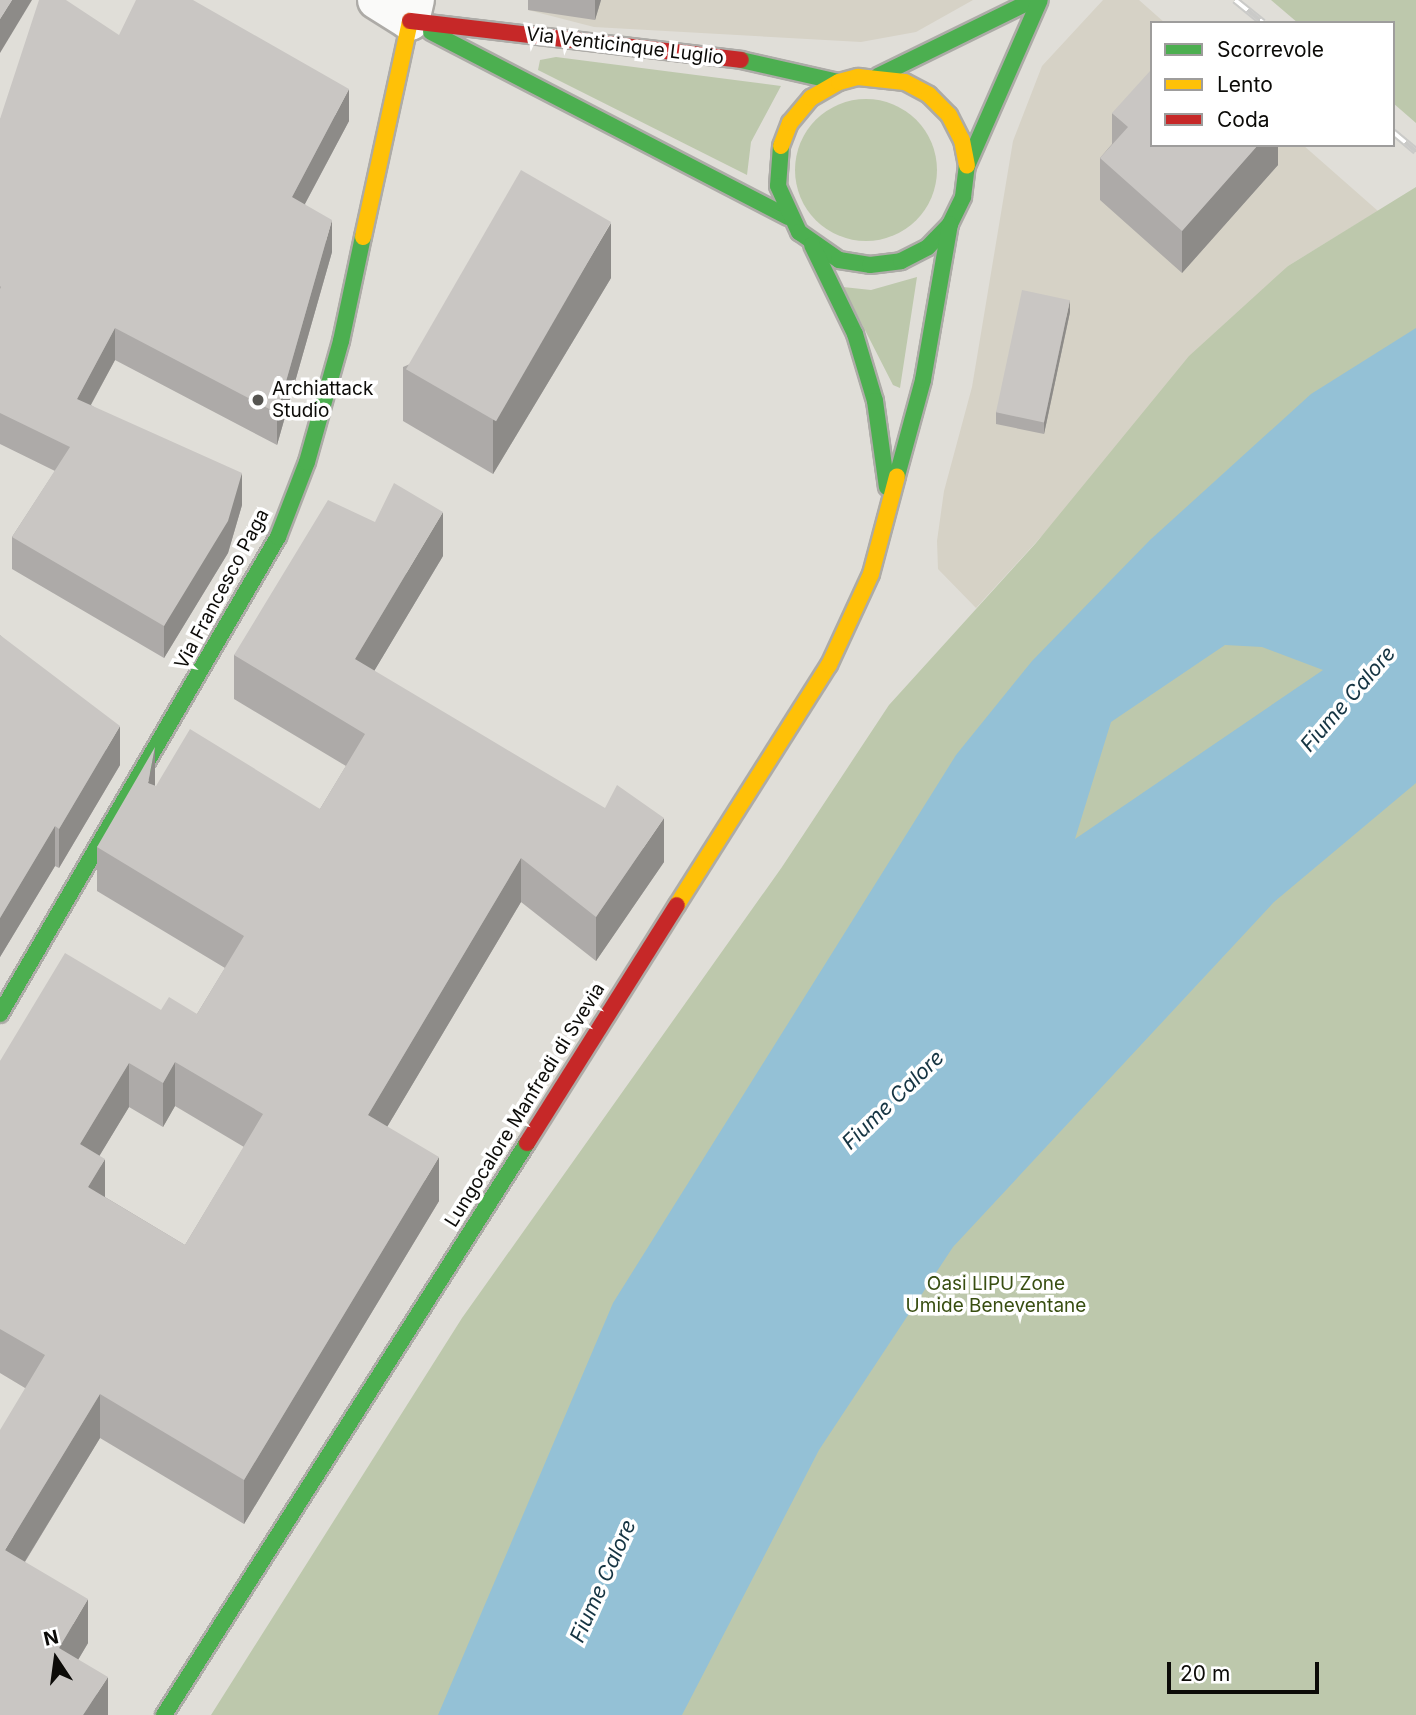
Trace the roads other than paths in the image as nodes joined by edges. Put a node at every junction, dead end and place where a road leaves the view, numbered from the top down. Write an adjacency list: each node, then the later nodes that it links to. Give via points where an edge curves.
1 (377, 0): 4 (street, Via Venticinque Luglio)
2 (1033, 0): 5 (street)
3 (1040, 0): 7 (street)
4 (413, 10): 6 (street, Via Venticinque Luglio, via 738,60); 8 (street, Via Venticinque Luglio); 12 (street, Via Francesco Paga, via 341,341 307,463 278,537)
5 (878, 76): 6 (street); 7 (street, via 905,82 929,95 949,115 962,139)
6 (839, 82): 8 (street, via 811,98 790,122 778,153 778,186)
7 (967, 166): 9 (street, via 963,197)
8 (788, 217): 10 (street)
9 (950, 224): 10 (street, via 929,247 901,261 870,265 839,260); 11 (street, Lungocalore Manfredi di Svevia, via 923,380)
10 (812, 245): 11 (street, Lungocalore Manfredi di Svevia, via 855,334 875,401)
11 (889, 502): 13 (street, Lungocalore Manfredi di Svevia, via 871,574 829,666)
12 (0, 1014)
13 (164, 1715)

